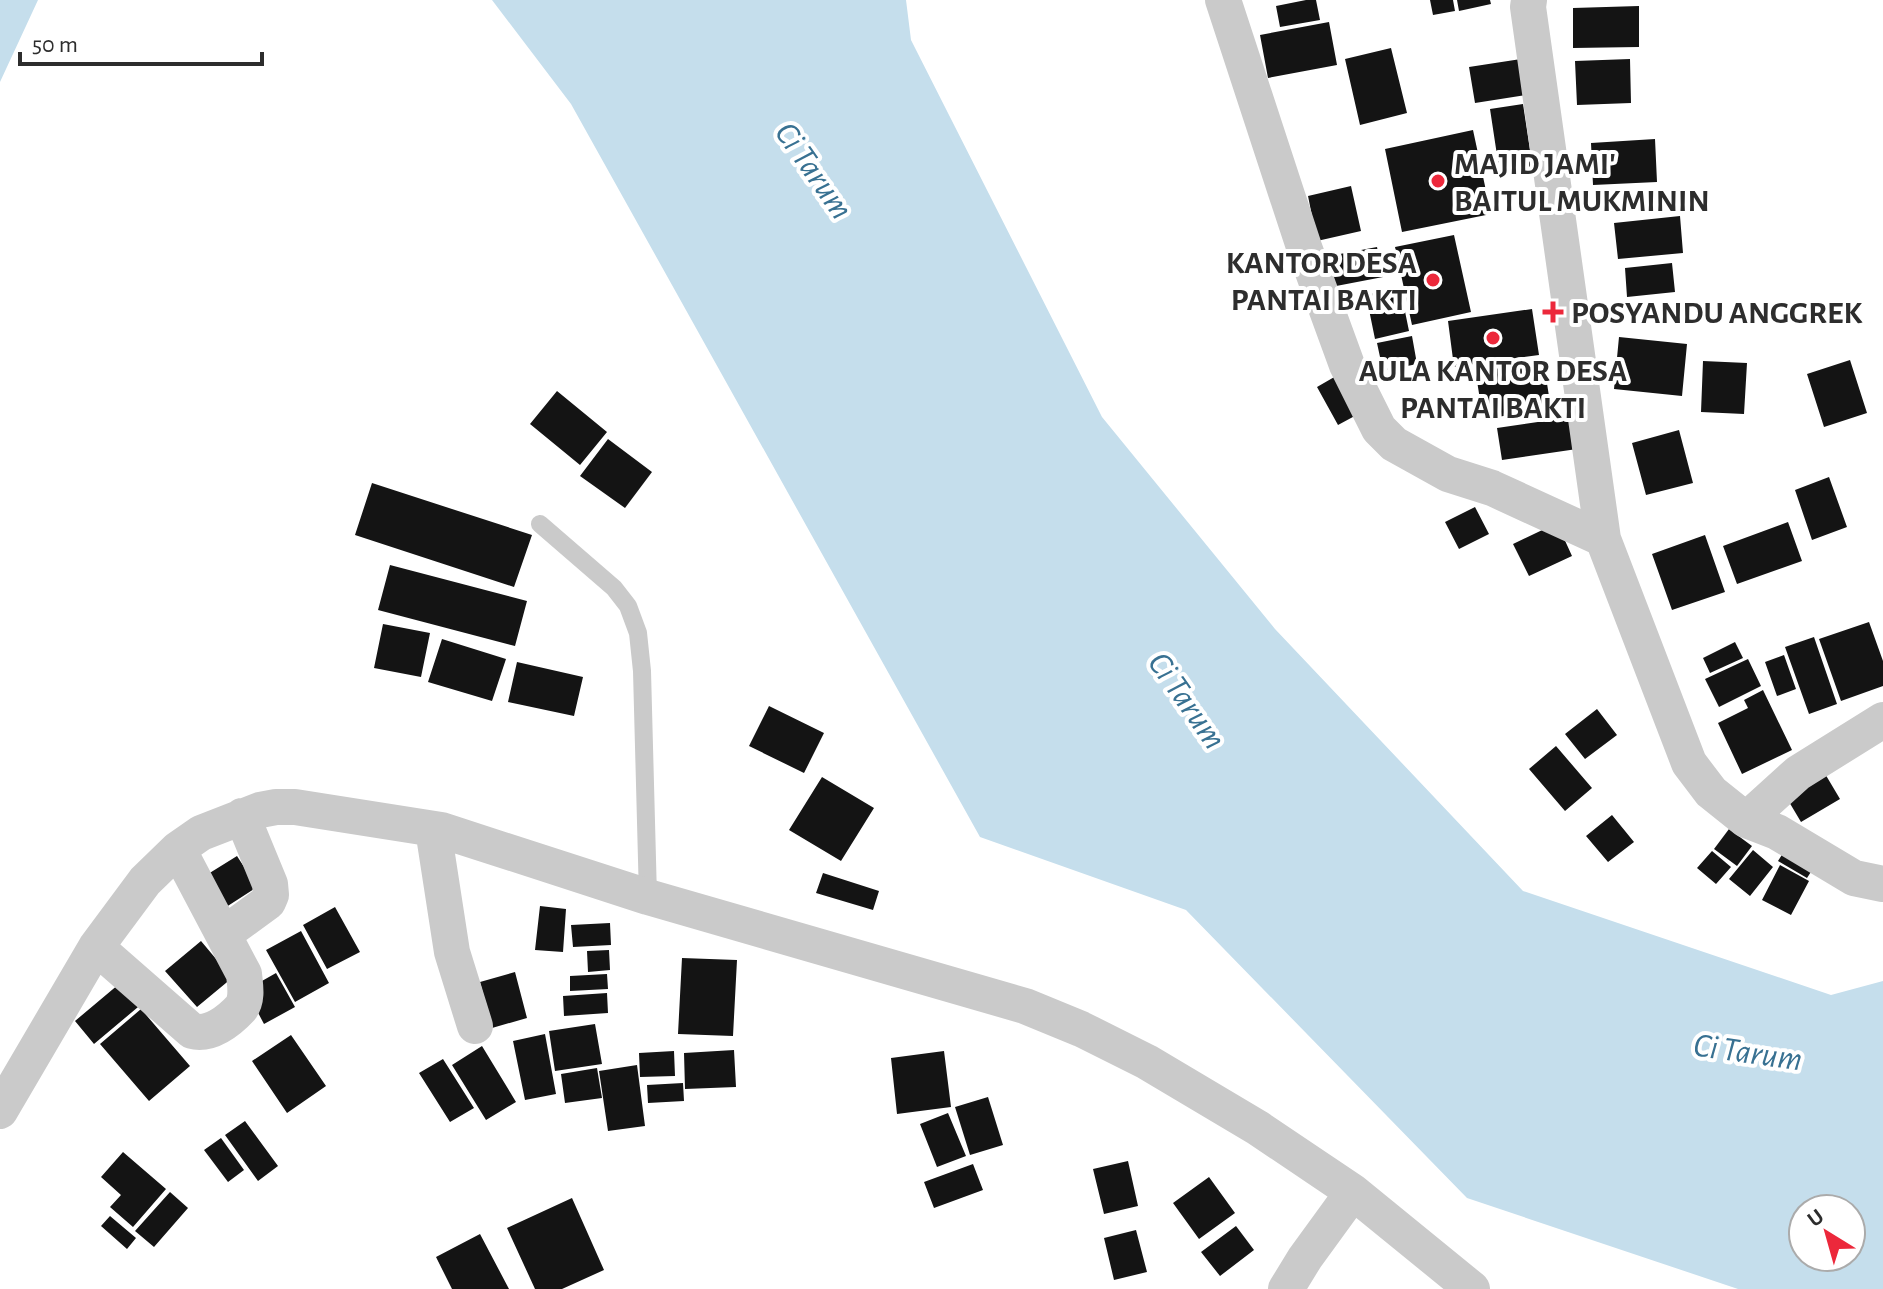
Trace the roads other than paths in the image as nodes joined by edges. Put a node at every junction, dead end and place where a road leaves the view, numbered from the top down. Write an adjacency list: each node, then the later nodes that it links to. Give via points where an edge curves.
1 (1223, 0): 4 (street, via 1315,279 1347,365 1379,429 1394,444 1448,474 1492,488)
2 (1529, 0): 4 (street)
3 (540, 524): 11 (lane, via 614,588 636,625)
4 (1603, 539): 7 (street, via 1689,763 1711,792)
5 (1883, 720): 7 (street, via 1798,773)
6 (242, 816): 8 (street, via 295,807); 9 (street); 12 (street, via 271,895)
7 (1746, 820): 10 (street, via 1777,832 1854,878)
8 (433, 829): 11 (street); 14 (street, via 452,952)
9 (178, 849): 12 (street); 13 (street, via 145,881)
10 (1883, 884)
11 (648, 897): 16 (street, via 1025,1006 1081,1029 1258,1128)
12 (224, 934): 13 (street, via 244,974 244,1003 236,1014 204,1032 192,1031)
13 (96, 947): 15 (street)
14 (475, 1026)
15 (0, 1111)
16 (1353, 1192): 17 (street); 18 (street)
17 (1286, 1289)
18 (1472, 1289)

